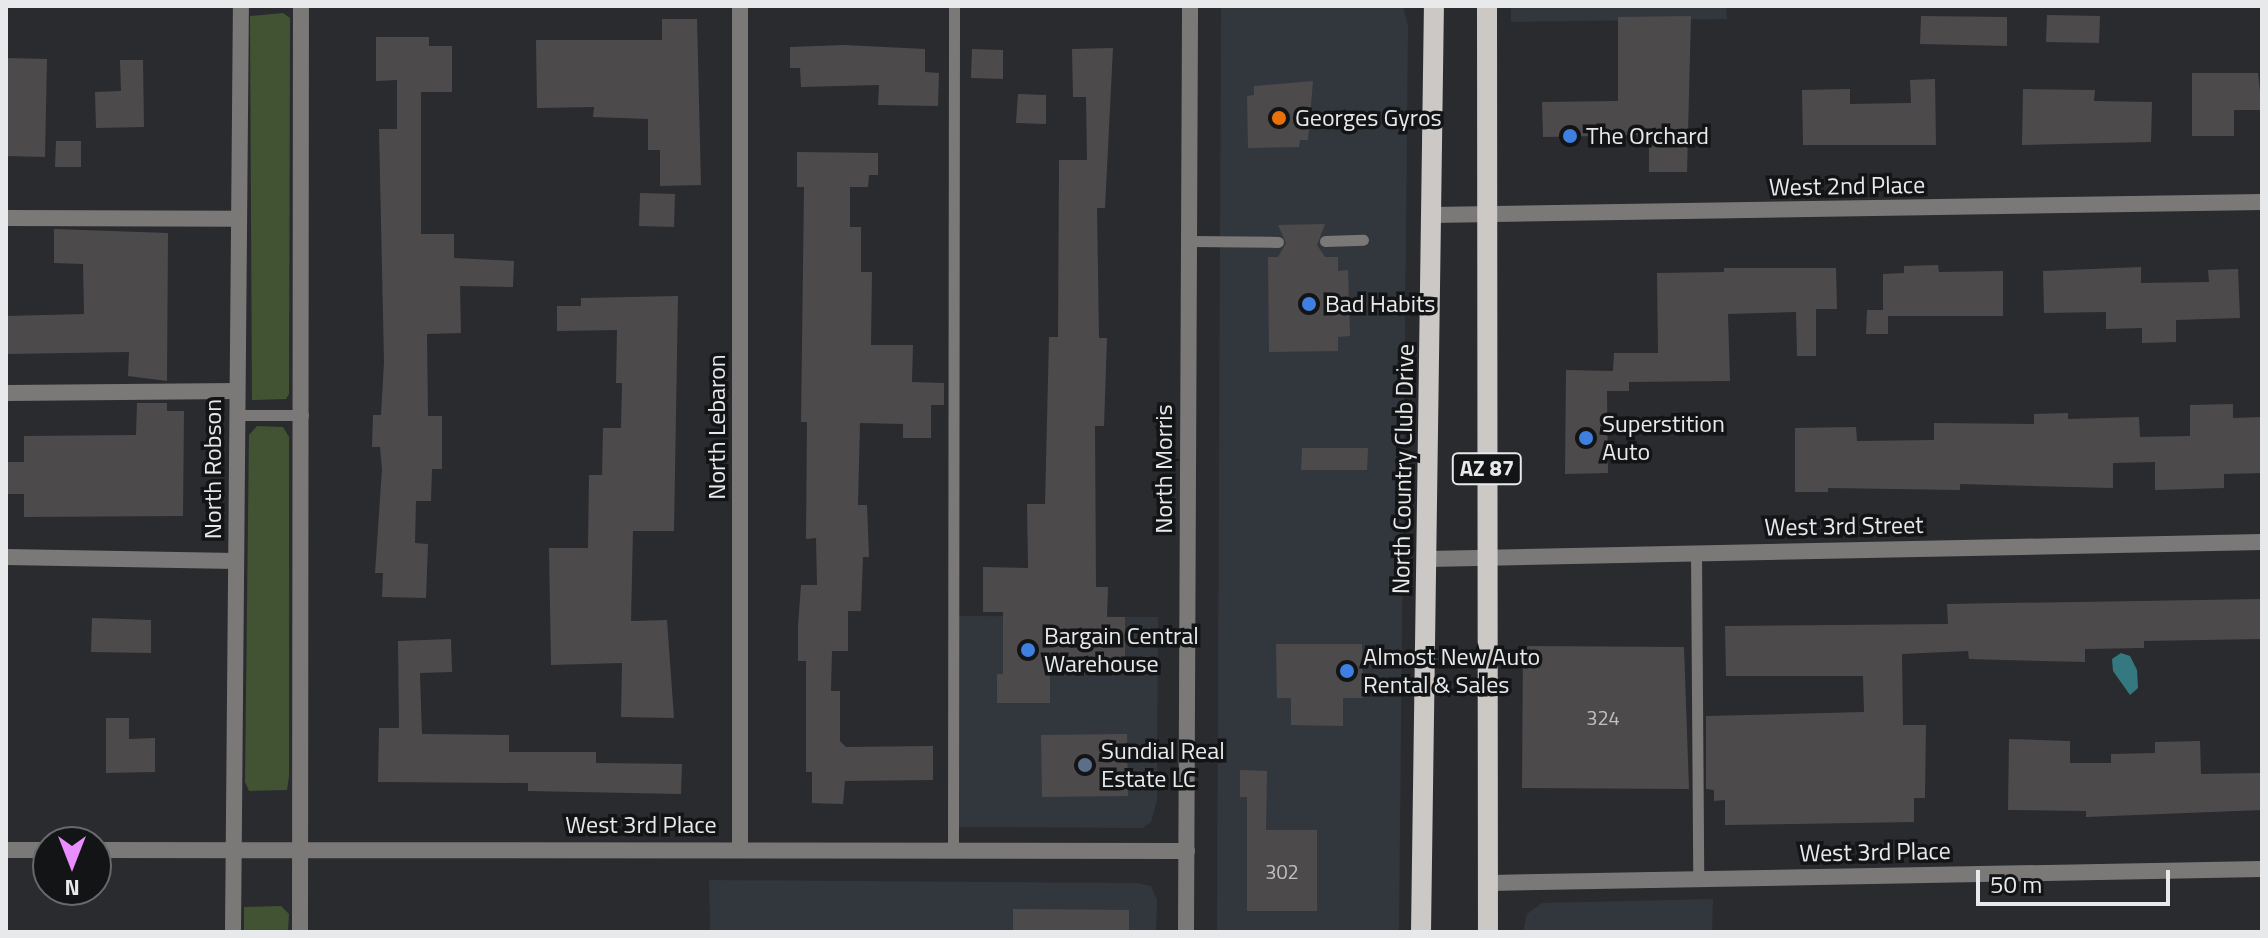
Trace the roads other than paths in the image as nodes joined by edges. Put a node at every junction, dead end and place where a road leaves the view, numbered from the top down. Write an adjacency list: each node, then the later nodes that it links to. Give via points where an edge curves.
1 (241, 6): 12 (street, North Robson)
2 (301, 6): 20 (street)
3 (740, 6): 27 (street, North Lebaron)
4 (954, 6): 28 (lane)
5 (1190, 6): 14 (street, North Morris)
6 (1434, 6): 10 (main road, North Country Club Drive / AZ 87)
7 (1487, 6): 9 (main road, AZ 87)
8 (2262, 202): 9 (street, West 2nd Place)
9 (1485, 214): 10 (street, West 2nd Place); 24 (main road, AZ 87)
10 (1432, 215): 25 (main road, North Country Club Drive / AZ 87)
11 (6, 218): 12 (street)
12 (239, 219): 17 (street, North Robson)
13 (1363, 240): 15 (lane)
14 (1189, 241): 16 (lane); 34 (street, North Morris)
15 (1325, 241)
16 (1278, 242)
17 (237, 391): 18 (street); 19 (street, North Robson)
18 (6, 393)
19 (237, 415): 20 (lane); 26 (street, North Robson)
20 (303, 415): 33 (street)
21 (2262, 542): 22 (street, West 3rd Street)
22 (1696, 553): 24 (street, West 3rd Street); 36 (lane)
23 (6, 557): 26 (street)
24 (1487, 558): 25 (street, West 3rd Street); 37 (main road, AZ 87)
25 (1428, 559): 41 (main road, North Country Club Drive / AZ 87)
26 (236, 561): 32 (street, North Robson)
27 (740, 848): 28 (street, West 3rd Place); 33 (street, West 3rd Place)
28 (953, 849): 34 (street, West 3rd Place)
29 (6, 850): 30 (street)
30 (32, 850)
31 (112, 850): 32 (street, West 3rd Place)
32 (234, 851): 33 (street, West 3rd Place); 38 (street, North Robson)
33 (299, 851): 39 (street)
34 (1187, 851): 40 (street, North Morris)
35 (2262, 869): 36 (street, West 3rd Place)
36 (1698, 879): 37 (street, West 3rd Place)
37 (1489, 883): 42 (main road, AZ 87)
38 (233, 932)
39 (300, 932)
40 (1186, 932)
41 (1421, 932)
42 (1488, 932)

